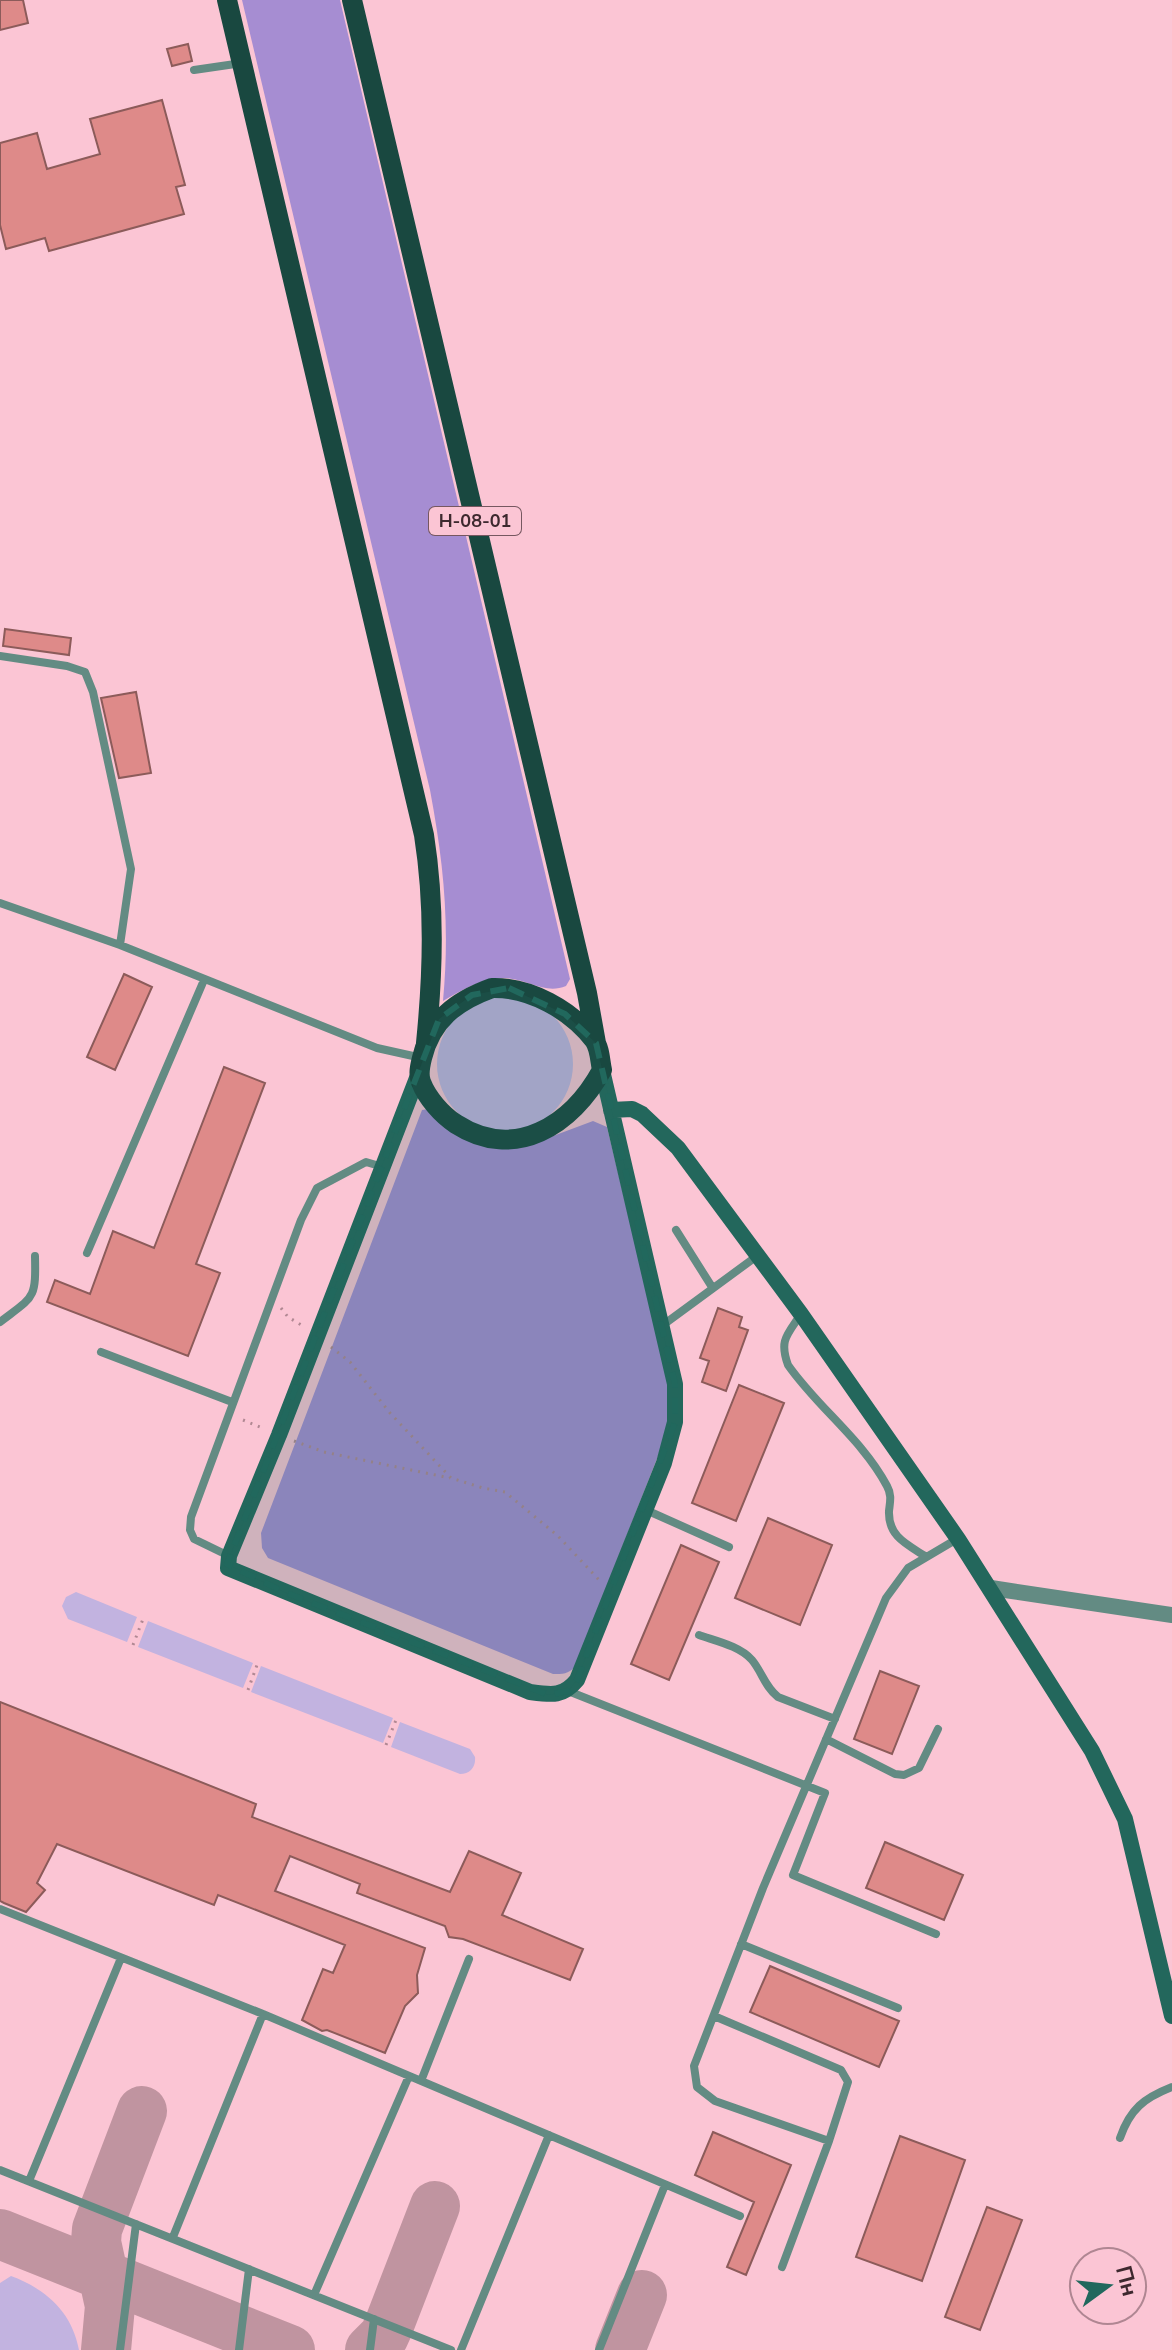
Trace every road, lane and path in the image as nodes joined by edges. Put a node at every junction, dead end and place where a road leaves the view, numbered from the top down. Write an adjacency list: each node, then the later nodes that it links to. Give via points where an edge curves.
1 (227, 0): 3 (main road)
2 (352, 0): 9 (main road, Н-08-01)
3 (242, 63): 4 (lane); 10 (main road, via 424,835 433,928)
4 (194, 70)
5 (0, 656): 7 (lane, via 85,672 131,869)
6 (0, 903): 7 (lane)
7 (120, 945): 8 (lane)
8 (204, 980): 10 (lane, via 377,1048); 15 (lane)
9 (596, 1043): 10 (main road, via 546,1001 492,988 439,1019); 11 (main road, Н-08-01)
10 (422, 1058): 11 (main road, via 428,1095 452,1122 491,1139 534,1135 571,1114); 13 (main road)
11 (602, 1070): 12 (main road, Н-08-01)
12 (611, 1110): 17 (main road, via 642,1114 678,1148); 22 (main road, Н-08-01)
13 (384, 1168): 19 (lane, via 366,1162 317,1188); 23 (main road)
14 (676, 1230): 18 (lane)
15 (87, 1253)
16 (35, 1256): 21 (lane, via 33,1295)
17 (757, 1256): 18 (lane); 20 (main road)
18 (712, 1287): 22 (lane)
19 (273, 1295): 23 (path, via 288,1317); 25 (lane)
20 (801, 1314): 30 (main road); 33 (lane, via 783,1340 788,1365 853,1437 887,1485 895,1535)
21 (0, 1322)
22 (663, 1325): 29 (main road, Н-08-01, via 675,1384 675,1422)
23 (318, 1335): 27 (main road); 28 (path, via 350,1362)
24 (101, 1352): 25 (lane)
25 (232, 1402): 26 (lane)
26 (228, 1414): 27 (path); 32 (lane, via 190,1530 194,1539)
27 (279, 1435): 28 (path, via 324,1452); 32 (main road)
28 (451, 1478): 35 (path, via 505,1492)
29 (646, 1510): 31 (lane); 35 (main road, Н-08-01)
30 (958, 1539): 33 (lane); 34 (main road)
31 (729, 1547)
32 (229, 1556): 42 (main road, via 228,1568 253,1580 530,1692)
33 (925, 1556): 43 (lane, via 886,1598)
34 (991, 1588): 36 (street); 57 (main road, via 1118,1801)
35 (614, 1591): 42 (main road, Н-08-01)
36 (1172, 1615)
37 (143, 1619): 39 (path)
38 (699, 1635): 43 (lane, via 742,1651 778,1697)
39 (133, 1645)
40 (257, 1665): 41 (path)
41 (248, 1690)
42 (568, 1691): 48 (lane)
43 (835, 1719): 46 (lane)
44 (396, 1720): 47 (path)
45 (938, 1729): 46 (lane, via 919,1768 904,1775)
46 (826, 1739): 48 (lane)
47 (386, 1745)
48 (806, 1786): 50 (lane, via 825,1793 793,1875); 51 (lane)
49 (0, 1909): 52 (lane)
50 (936, 1934)
51 (741, 1944): 54 (lane); 56 (lane)
52 (121, 1958): 55 (lane); 65 (lane)
53 (469, 1959): 59 (lane)
54 (898, 2008)
55 (263, 2014): 58 (lane); 69 (lane)
56 (714, 2016): 63 (lane, via 841,2070 847,2087); 63 (lane, via 694,2066 702,2093)
57 (1172, 2016)
58 (409, 2076): 59 (lane); 72 (lane)
59 (421, 2081): 61 (lane)
60 (1172, 2087): 62 (lane, via 1136,2106)
61 (549, 2135): 66 (lane); 78 (lane)
62 (1120, 2138)
63 (829, 2141): 70 (lane)
64 (0, 2170): 65 (lane)
65 (29, 2181): 68 (lane)
66 (665, 2185): 67 (lane); 79 (lane)
67 (740, 2216)
68 (136, 2224): 69 (lane); 74 (lane)
69 (173, 2237): 71 (lane)
70 (782, 2267)
71 (249, 2269): 72 (lane); 75 (lane)
72 (314, 2295): 73 (lane)
73 (374, 2319): 76 (lane); 77 (lane)
74 (120, 2350)
75 (239, 2350)
76 (370, 2350)
77 (451, 2350)
78 (461, 2350)
79 (599, 2350)

